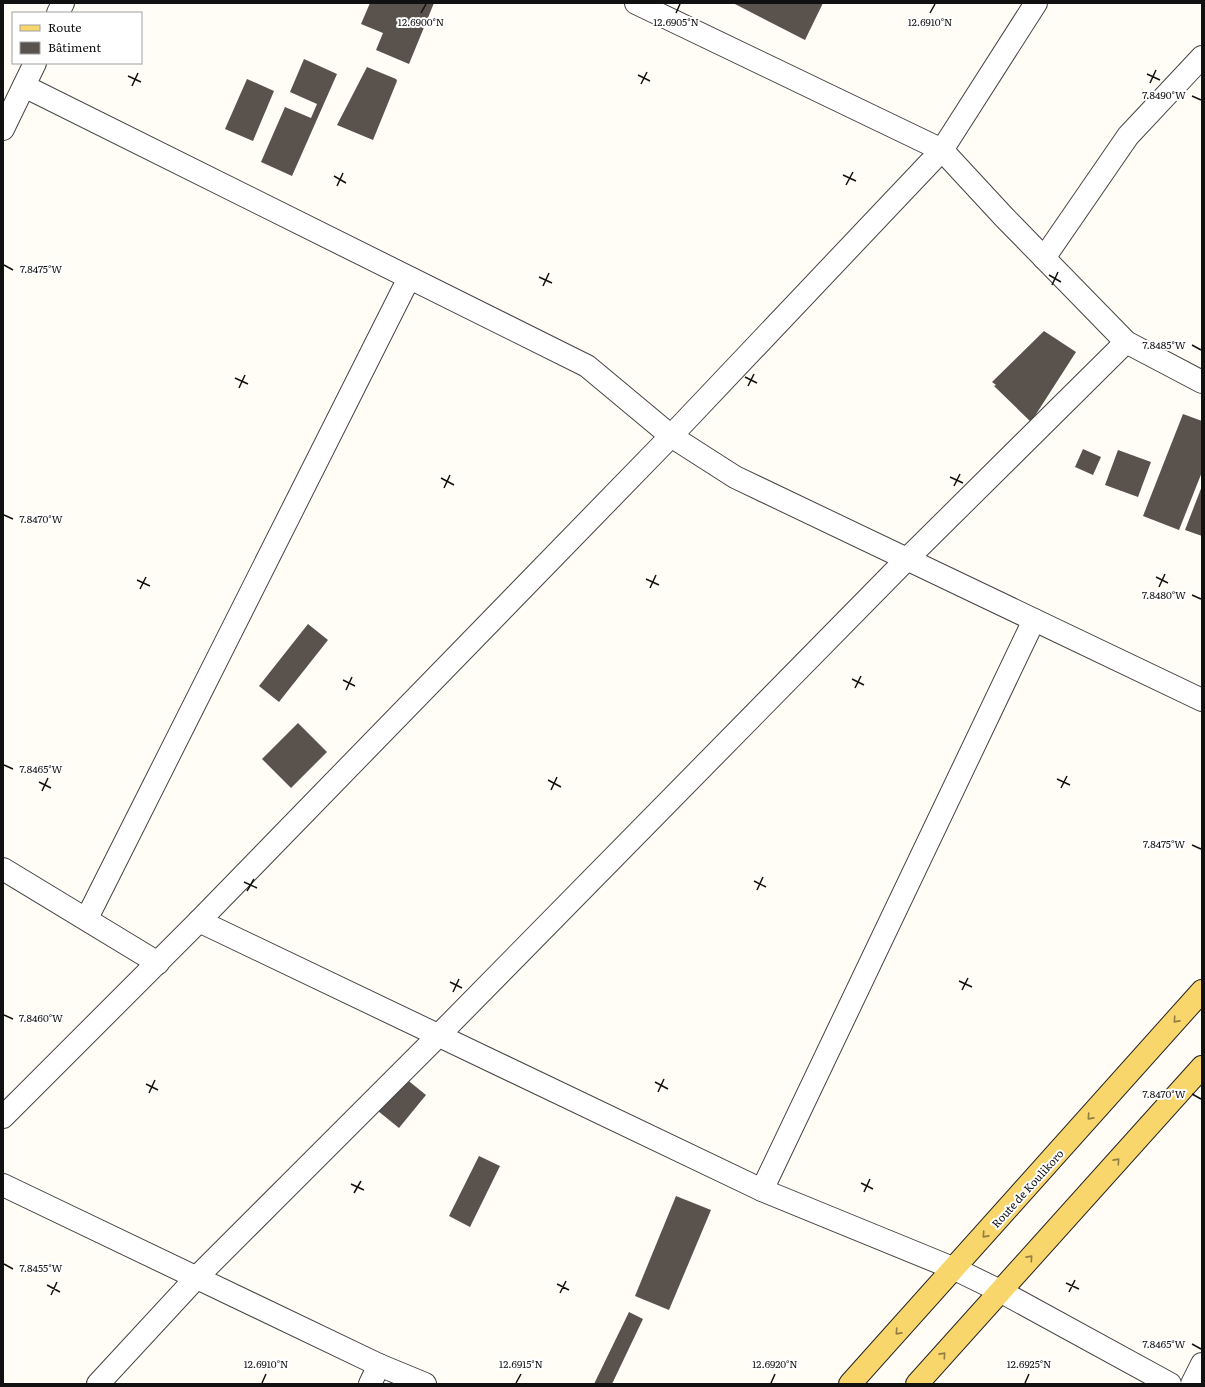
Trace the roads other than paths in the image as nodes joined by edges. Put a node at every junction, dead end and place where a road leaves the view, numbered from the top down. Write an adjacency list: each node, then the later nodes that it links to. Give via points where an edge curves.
1 (63, 3): 4 (street)
2 (636, 3): 9 (street)
3 (1036, 3): 9 (street)
4 (58, 12)
5 (1202, 57): 10 (street, via 1128,136)
6 (35, 64): 7 (street)
7 (24, 86): 8 (street); 11 (street)
8 (3, 129)
9 (942, 150): 10 (street); 14 (street)
10 (1044, 258): 12 (street)
11 (409, 278): 14 (street, via 587,366); 19 (street)
12 (1126, 342): 13 (street); 15 (street)
13 (1202, 382)
14 (671, 436): 15 (street, via 735,477); 20 (street)
15 (907, 559): 16 (street); 23 (street)
16 (1034, 620): 17 (street); 27 (street)
17 (1202, 700)
18 (3, 869): 19 (street)
19 (87, 918): 21 (street)
20 (199, 921): 21 (street); 23 (street)
21 (158, 963): 25 (street)
22 (1202, 991): 28 (main road, Route de Koulikoro, one-way to 28)
23 (438, 1036): 27 (street); 29 (street)
24 (1202, 1067): 30 (main road, one-way to 24)
25 (3, 1117)
26 (3, 1185): 29 (street)
27 (762, 1190): 28 (street)
28 (955, 1269): 30 (street); 35 (main road, Route de Koulikoro, one-way to 35)
29 (196, 1278): 32 (street); 33 (street)
30 (1000, 1291): 36 (main road, one-way to 30); 37 (street)
31 (1202, 1364): 38 (street)
32 (374, 1375): 34 (street)
33 (98, 1384)
34 (425, 1384)
35 (850, 1384)
36 (917, 1384)
37 (1170, 1384)
38 (1192, 1384)

